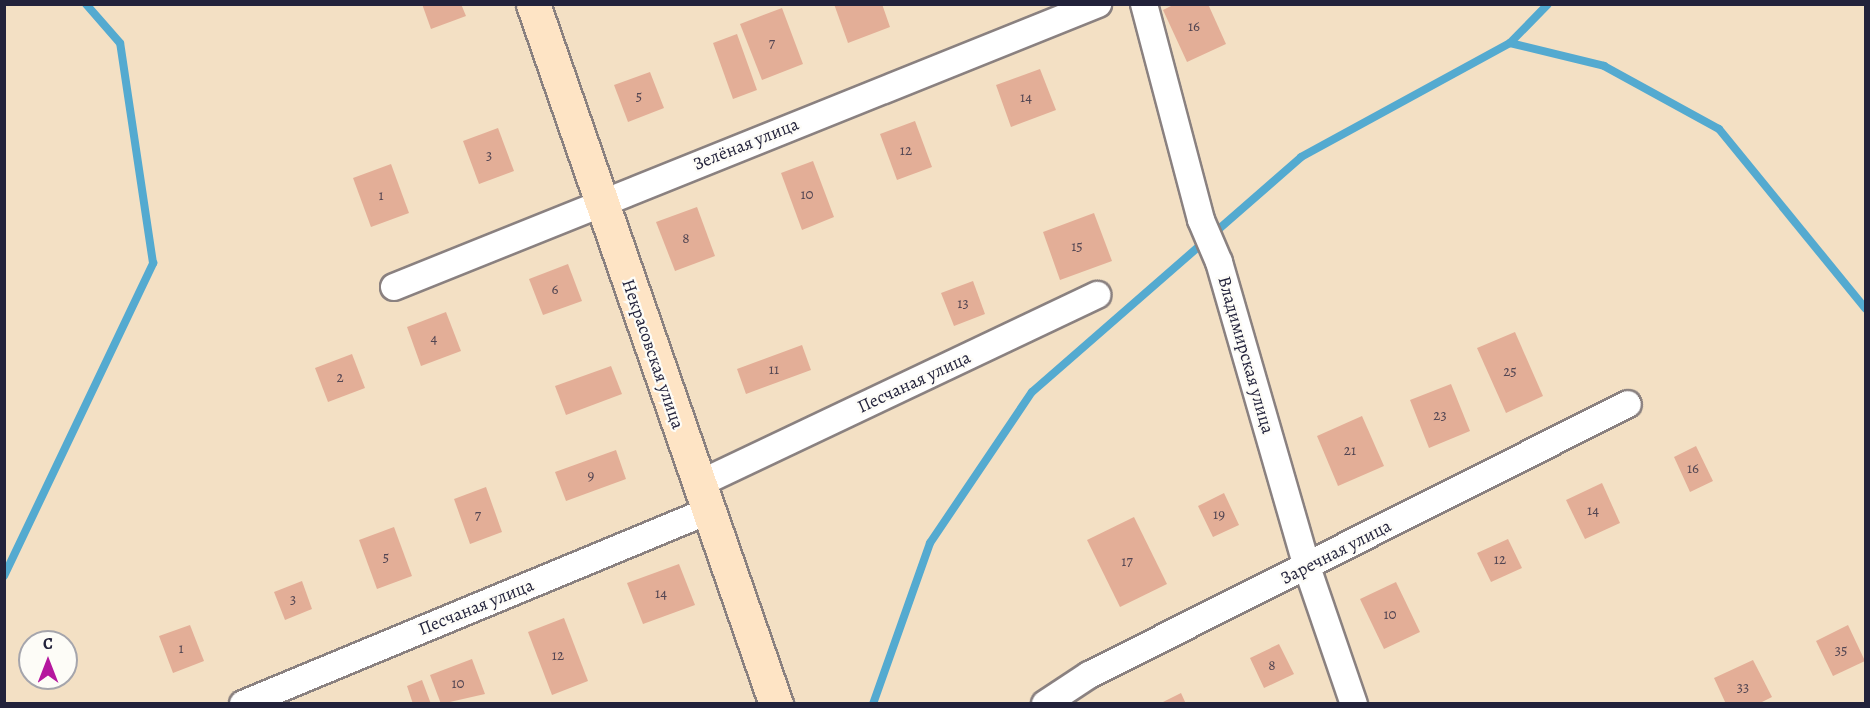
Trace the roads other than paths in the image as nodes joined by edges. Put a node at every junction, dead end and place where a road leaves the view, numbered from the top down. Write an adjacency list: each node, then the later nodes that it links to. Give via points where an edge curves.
1 (533, 4): 4 (street, Некрасовская улица)
2 (1098, 4): 4 (street, Зелёная улица)
3 (1144, 4): 9 (street, Владимирская улица, via 1201,220 1219,262)
4 (600, 202): 5 (street, Зелёная улица); 8 (street, Некрасовская улица)
5 (394, 287)
6 (1097, 295): 8 (street, Песчаная улица)
7 (1628, 404): 9 (street, Заречная улица)
8 (704, 498): 10 (street, Песчаная улица); 11 (street, Некрасовская улица)
9 (1307, 567): 12 (street, Заречная улица, via 1089,675); 13 (street, Владимирская улица)
10 (243, 704)
11 (776, 704)
12 (1045, 704)
13 (1354, 704)

